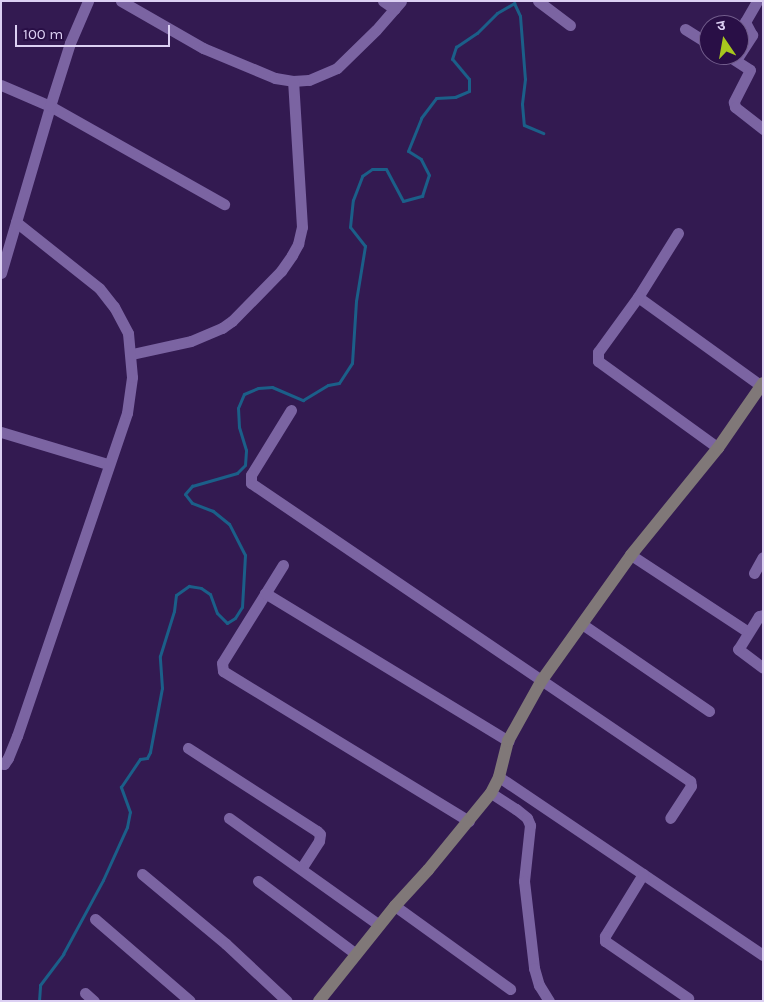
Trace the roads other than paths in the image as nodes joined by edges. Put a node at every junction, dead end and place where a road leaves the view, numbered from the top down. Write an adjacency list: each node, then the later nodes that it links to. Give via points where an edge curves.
1 (88, 1): 14 (street, via 70,43)
2 (121, 1): 12 (street, via 203,48 275,78)
3 (383, 1): 6 (street)
4 (538, 1): 8 (street)
5 (757, 1): 7 (street)
6 (398, 5): 12 (street, via 337,68 309,80)
7 (749, 15)
8 (570, 25)
9 (685, 30): 10 (street)
10 (699, 38)
11 (742, 65): 15 (street, via 750,72 734,105)
12 (294, 81): 22 (street, via 302,227 292,256 281,271 222,328 191,341)
13 (1, 84): 14 (street)
14 (50, 106): 16 (street); 17 (street)
15 (763, 129)
16 (224, 204)
17 (16, 222): 19 (street); 22 (street, via 99,288 123,322)
18 (678, 233): 21 (street)
19 (3, 261): 20 (street)
20 (1, 273)
21 (638, 297): 23 (street); 26 (street, via 598,352 598,361)
22 (132, 354): 27 (street, via 127,413)
23 (762, 384): 26 (main road)
24 (291, 410): 37 (street, via 250,475 251,483)
25 (1, 432): 27 (street)
26 (718, 448): 28 (main road)
27 (108, 464): 41 (street, via 17,736)
28 (632, 556): 34 (main road); 35 (street)
29 (763, 557): 31 (street)
30 (283, 565): 32 (street)
31 (754, 572)
32 (265, 593): 39 (street); 46 (street, via 222,664 223,671)
33 (763, 615): 35 (street)
34 (582, 624): 37 (main road); 38 (street)
35 (748, 632): 36 (street, via 738,650)
36 (763, 668)
37 (542, 680): 39 (main road); 45 (street, via 690,781 691,786)
38 (709, 711)
39 (508, 741): 42 (main road)
40 (188, 748): 47 (street, via 320,834)
41 (2, 765)
42 (499, 778): 43 (main road); 49 (street)
43 (491, 793): 46 (main road); 61 (street, via 522,814 530,825 524,881 534,968)
44 (229, 818): 47 (street)
45 (670, 818)
46 (469, 821): 51 (main road)
47 (301, 869): 53 (street)
48 (142, 874): 59 (street, via 226,944)
49 (643, 874): 55 (street); 57 (street, via 605,941)
50 (258, 881): 54 (street)
51 (395, 906): 53 (main road); 56 (street)
52 (95, 919): 58 (street)
53 (379, 925): 54 (main road)
54 (356, 954): 60 (main road)
55 (763, 955)
56 (510, 989)
57 (688, 998)
58 (190, 1001)
59 (287, 1001)
60 (319, 1001)
61 (549, 1001)

